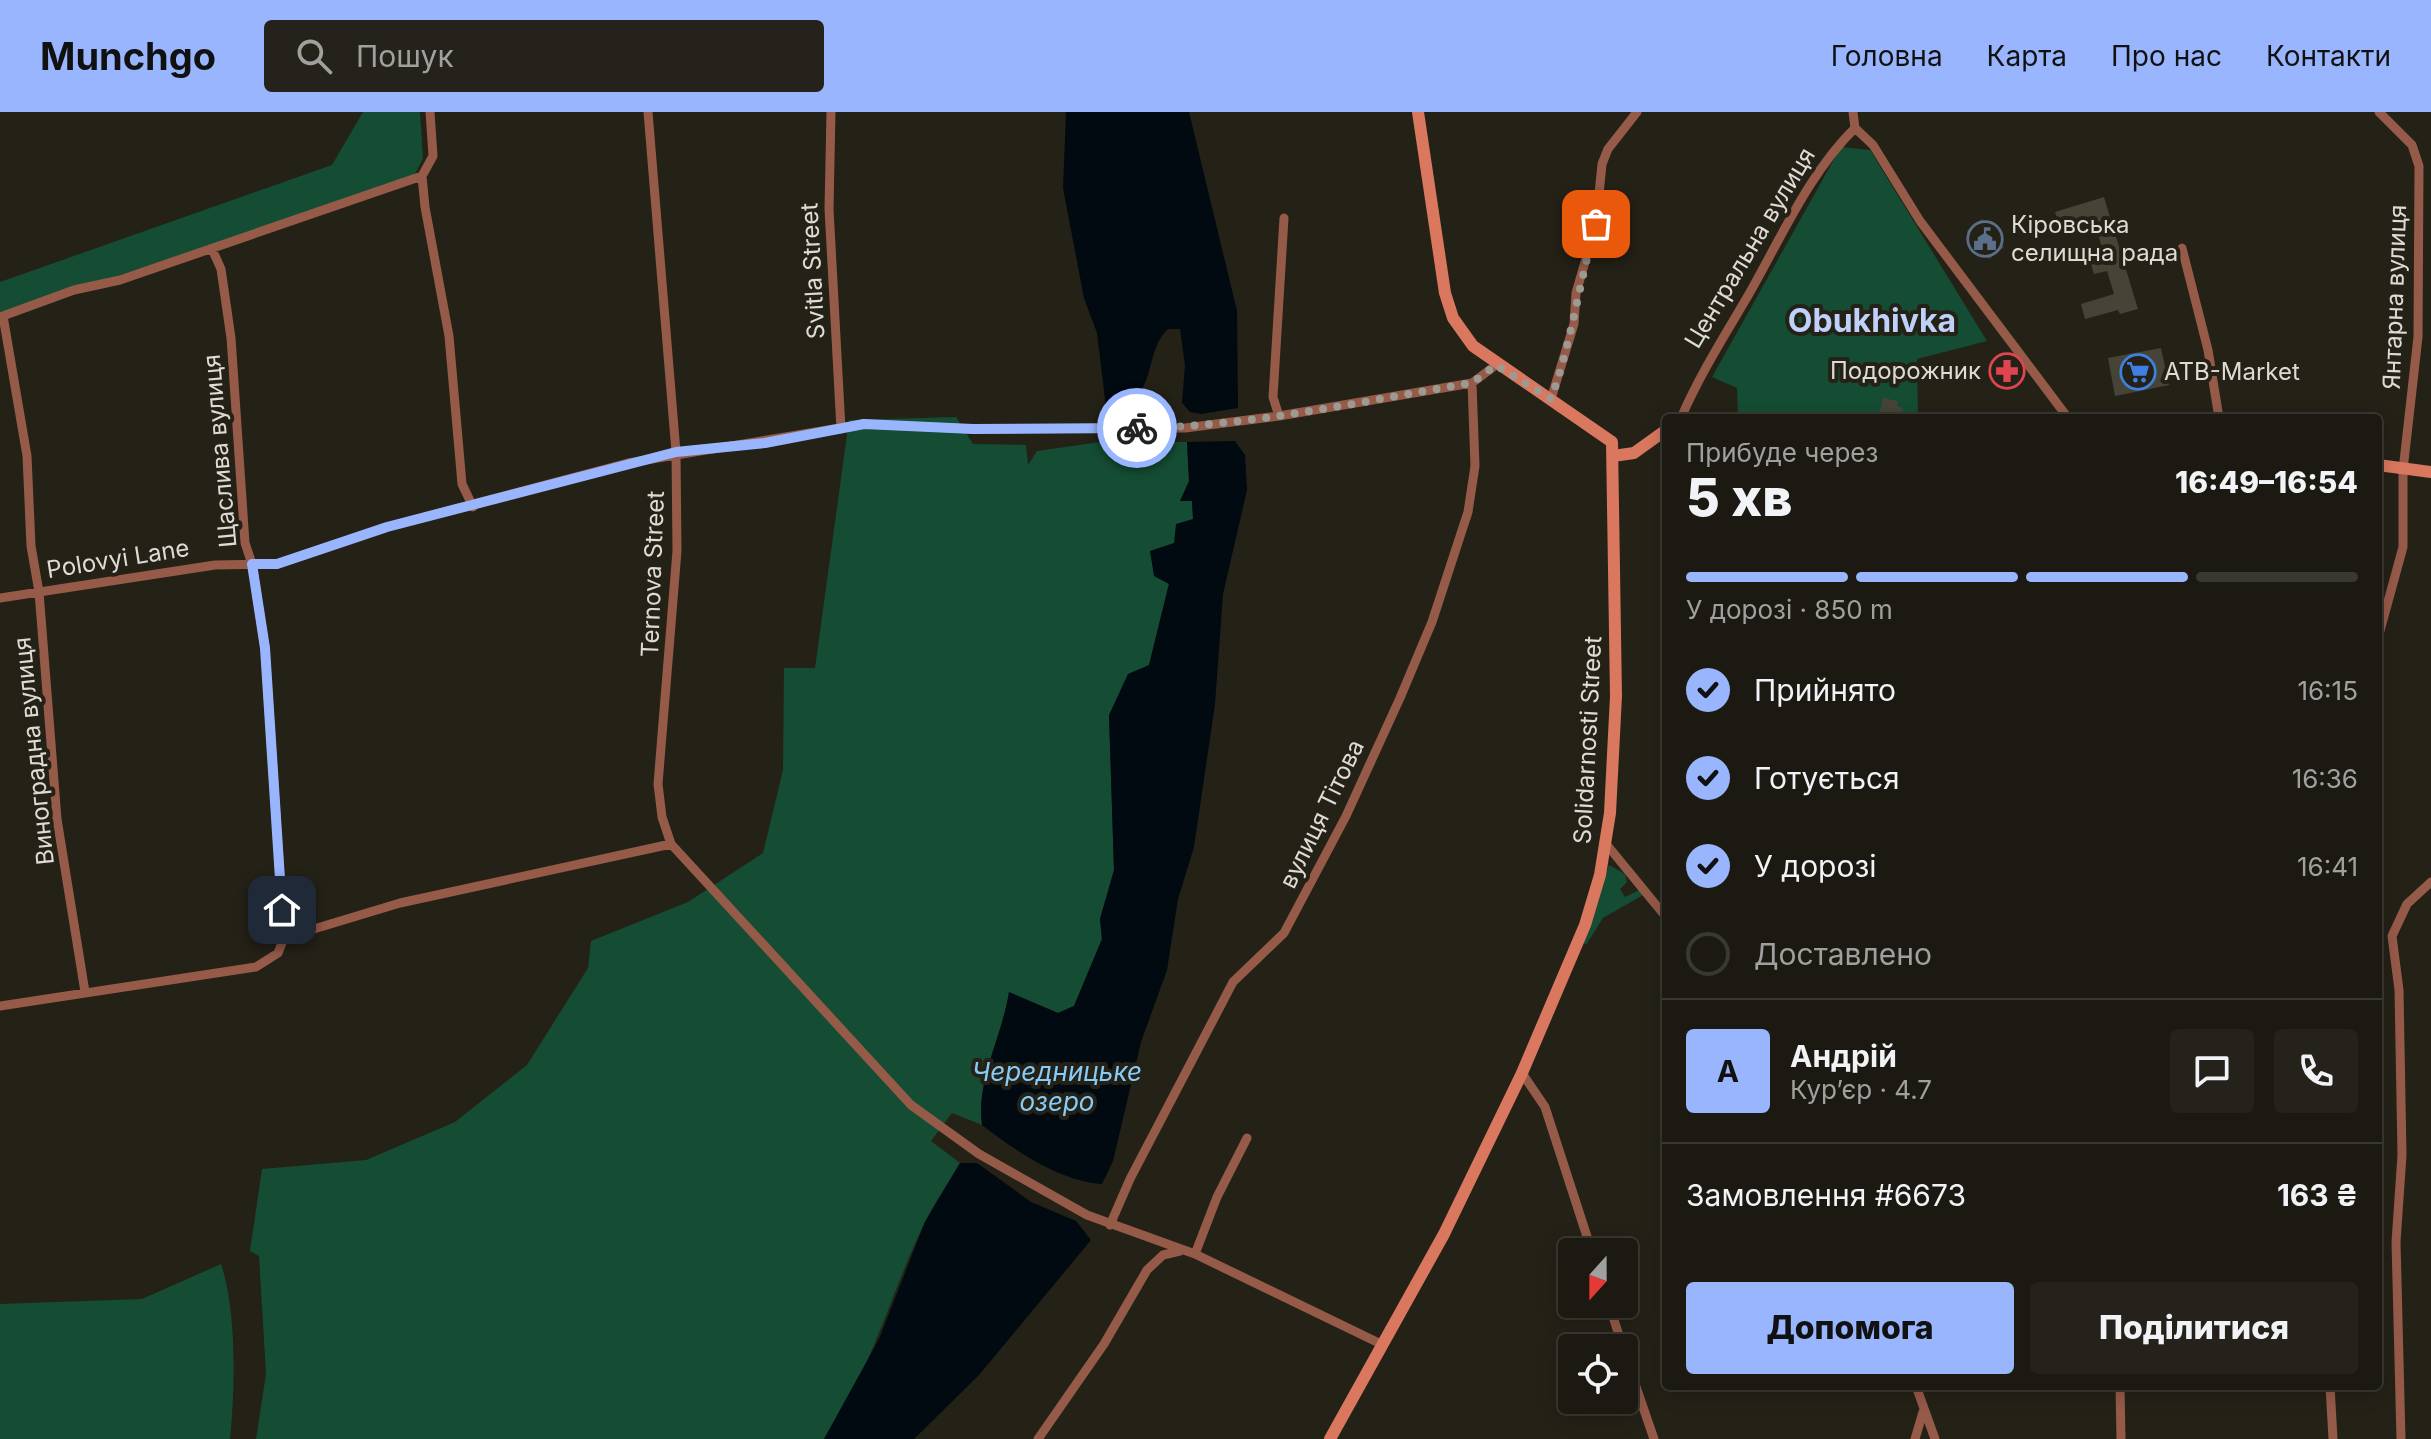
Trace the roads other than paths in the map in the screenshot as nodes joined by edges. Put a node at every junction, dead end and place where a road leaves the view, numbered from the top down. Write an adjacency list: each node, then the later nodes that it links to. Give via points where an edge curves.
1 (430, 112): 9 (street, via 433,156)
2 (648, 112): 23 (street, Ternova Street)
3 (831, 112): 21 (street, Svitla Street, via 829,209)
4 (1418, 112): 14 (main road, via 1445,293 1463,333)
5 (1637, 112): 16 (street, via 1602,164 1596,224)
6 (1853, 112): 8 (street)
7 (2379, 112): 26 (street, Янтарна вулиця, via 2412,145 2419,166 2418,337)
8 (1855, 128): 17 (street, Центральна вулиця, via 1834,149 1798,208); 18 (street, via 1873,145 1920,221)
9 (422, 176): 12 (street); 28 (street, via 449,336 462,484)
10 (1284, 218): 20 (street, via 1273,397)
11 (2182, 248): 19 (street)
12 (212, 249): 13 (street); 29 (street, Щаслива вулиця, via 221,269 231,338 245,543)
13 (1, 316): 30 (street, Виноградна вулиця, via 27,456)
14 (1496, 365): 15 (street); 16 (main road)
15 (1472, 383): 20 (street, Polovyi Lane); 42 (street, вулиця Тітова, via 1475,466 1468,512 1400,698 1284,933 1225,995)
16 (1551, 399): 24 (main road, via 1612,442)
17 (1683, 414)
18 (2065, 414)
19 (2218, 414)
20 (1279, 416): 21 (street, Polovyi Lane, via 1185,428 864,424)
21 (841, 429): 23 (street, Polovyi Lane)
22 (1662, 433): 24 (main road, via 1634,453)
23 (676, 452): 28 (street, Polovyi Lane); 33 (street, Ternova Street, via 677,551 658,784)
24 (1613, 456): 34 (main road, Solidarnosti Street, via 1616,696)
25 (2382, 466): 26 (main road)
26 (2403, 470): 27 (main road); 32 (street, Янтарна вулиця, via 2403,547)
27 (2431, 472)
28 (473, 507): 29 (street, Polovyi Lane, via 387,527 277,564)
29 (252, 564): 30 (street, Polovyi Lane); 37 (street, Щаслива вулиця, via 265,648)
30 (39, 592): 31 (street, Polovyi Lane); 38 (street, Виноградна вулиця, via 57,819)
31 (0, 598)
32 (2382, 623)
33 (671, 844): 37 (street, via 400,903); 42 (street, via 911,1105 979,1154)
34 (1607, 845): 36 (street); 40 (main road, Solidarnosti Street, via 1585,925)
35 (2431, 882): 59 (street, via 2407,904 2392,936 2399,990 2402,1155 2396,1242)
36 (1662, 912)
37 (284, 938): 38 (street, Щаслива вулиця, via 278,953 256,967)
38 (85, 992): 39 (street)
39 (0, 1006)
40 (1522, 1073): 43 (street, via 1545,1107); 46 (main road, Solidarnosti Street, via 1444,1234)
41 (1247, 1138): 45 (street)
42 (1110, 1225): 44 (street)
43 (1587, 1238)
44 (1183, 1251): 45 (street); 52 (street, via 1163,1255 1147,1270)
45 (1195, 1254): 46 (street)
46 (1381, 1344): 53 (main road, Solidarnosti Street)
47 (1918, 1390): 51 (street)
48 (2120, 1390): 57 (street)
49 (2330, 1390): 58 (street)
50 (1638, 1393): 54 (street)
51 (1924, 1407): 55 (street); 56 (street)
52 (1038, 1439)
53 (1330, 1439)
54 (1654, 1439)
55 (1915, 1439)
56 (1935, 1439)
57 (2121, 1439)
58 (2333, 1439)
59 (2401, 1439)

